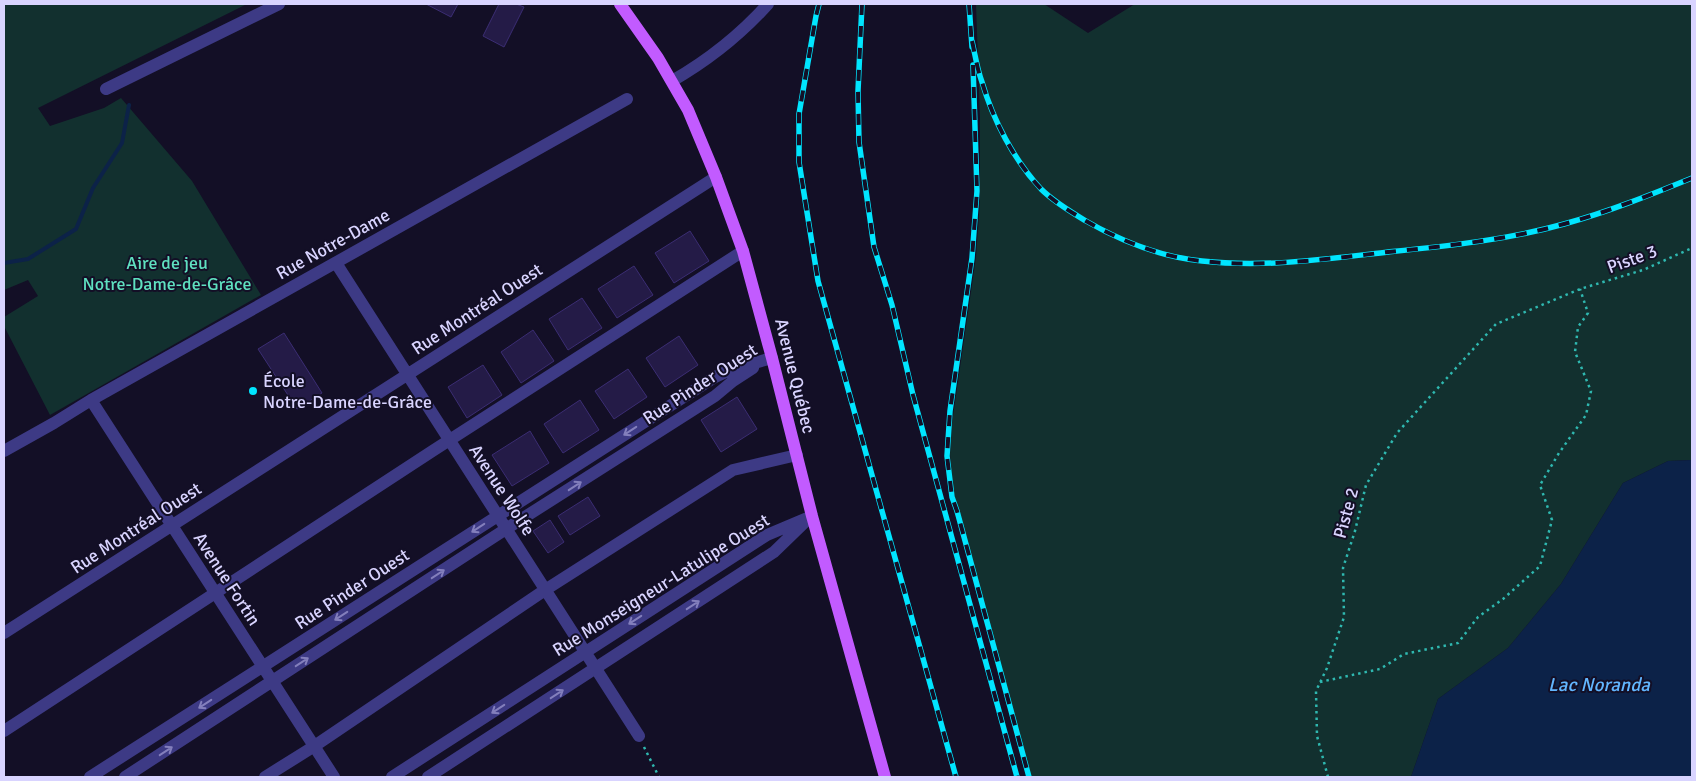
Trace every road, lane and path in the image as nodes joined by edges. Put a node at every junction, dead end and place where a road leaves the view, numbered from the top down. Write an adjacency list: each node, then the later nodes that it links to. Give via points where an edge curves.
1 (279, 4): 5 (street)
2 (620, 4): 4 (main road, Avenue Québec)
3 (768, 4): 4 (street, via 727,43)
4 (672, 81): 7 (main road, Avenue Québec)
5 (106, 89)
6 (627, 99): 10 (street, Rue Notre-Dame)
7 (716, 177): 9 (main road, Avenue Québec); 13 (street, Rue Montréal Ouest)
8 (1692, 248): 11 (path, Piste 3, via 1643,270)
9 (743, 251): 12 (main road, Avenue Québec); 15 (street)
10 (336, 262): 13 (street, Avenue Wolfe); 14 (street, Rue Notre-Dame)
11 (1580, 289): 29 (path, Piste 2, via 1496,324 1397,433 1366,485 1343,568 1344,617); 29 (path, via 1588,313 1578,327 1575,352 1591,391 1586,415 1540,485 1552,520 1540,566 1478,617 1458,643 1404,654 1380,669)
12 (772, 358): 17 (main road, Avenue Québec); 18 (street, Rue Pinder Ouest, one-way to 18, via 715,377); 21 (street, Rue Pinder Ouest, one-way to 12)
13 (407, 375): 15 (street, Avenue Wolfe); 20 (street, Rue Montréal Ouest)
14 (91, 400): 16 (street, Rue Notre-Dame); 20 (street, Avenue Fortin)
15 (449, 440): 18 (street, Avenue Wolfe); 23 (street)
16 (4, 451)
17 (797, 455): 19 (main road, Avenue Québec); 22 (street, via 733,470)
18 (498, 516): 21 (street, Avenue Wolfe); 26 (street, Rue Pinder Ouest, one-way to 26)
19 (812, 516): 25 (street, Rue Monseigneur-Latulipe Ouest, one-way to 25, via 766,535); 27 (street, Rue Monseigneur-Latulipe Ouest, one-way to 19, via 774,552); 40 (main road, Avenue Québec)
20 (171, 526): 23 (street, Avenue Fortin); 24 (street, Rue Montréal Ouest)
21 (506, 529): 22 (street, Avenue Wolfe); 28 (street, Rue Pinder Ouest, one-way to 21)
22 (545, 590): 25 (street, Avenue Wolfe); 32 (street)
23 (215, 594): 26 (street, Avenue Fortin); 30 (street)
24 (4, 633)
25 (586, 652): 27 (street, Avenue Wolfe); 37 (street, Rue Monseigneur-Latulipe Ouest, one-way to 37)
26 (262, 667): 28 (street, Avenue Fortin); 33 (street, Rue Pinder Ouest, one-way to 33)
27 (596, 668): 31 (street, Avenue Wolfe); 38 (street, Rue Monseigneur-Latulipe Ouest, one-way to 27)
28 (272, 682): 32 (street, Avenue Fortin); 34 (street, Rue Pinder Ouest, one-way to 28)
29 (1320, 682): 41 (path, Piste 2, via 1316,691 1317,736)
30 (4, 731)
31 (639, 736): 39 (path)
32 (313, 746): 35 (street); 36 (street, Avenue Fortin)
33 (90, 777)
34 (125, 777)
35 (265, 777)
36 (334, 777)
37 (392, 777)
38 (428, 777)
39 (658, 777)
40 (885, 777)
41 (1328, 777)

